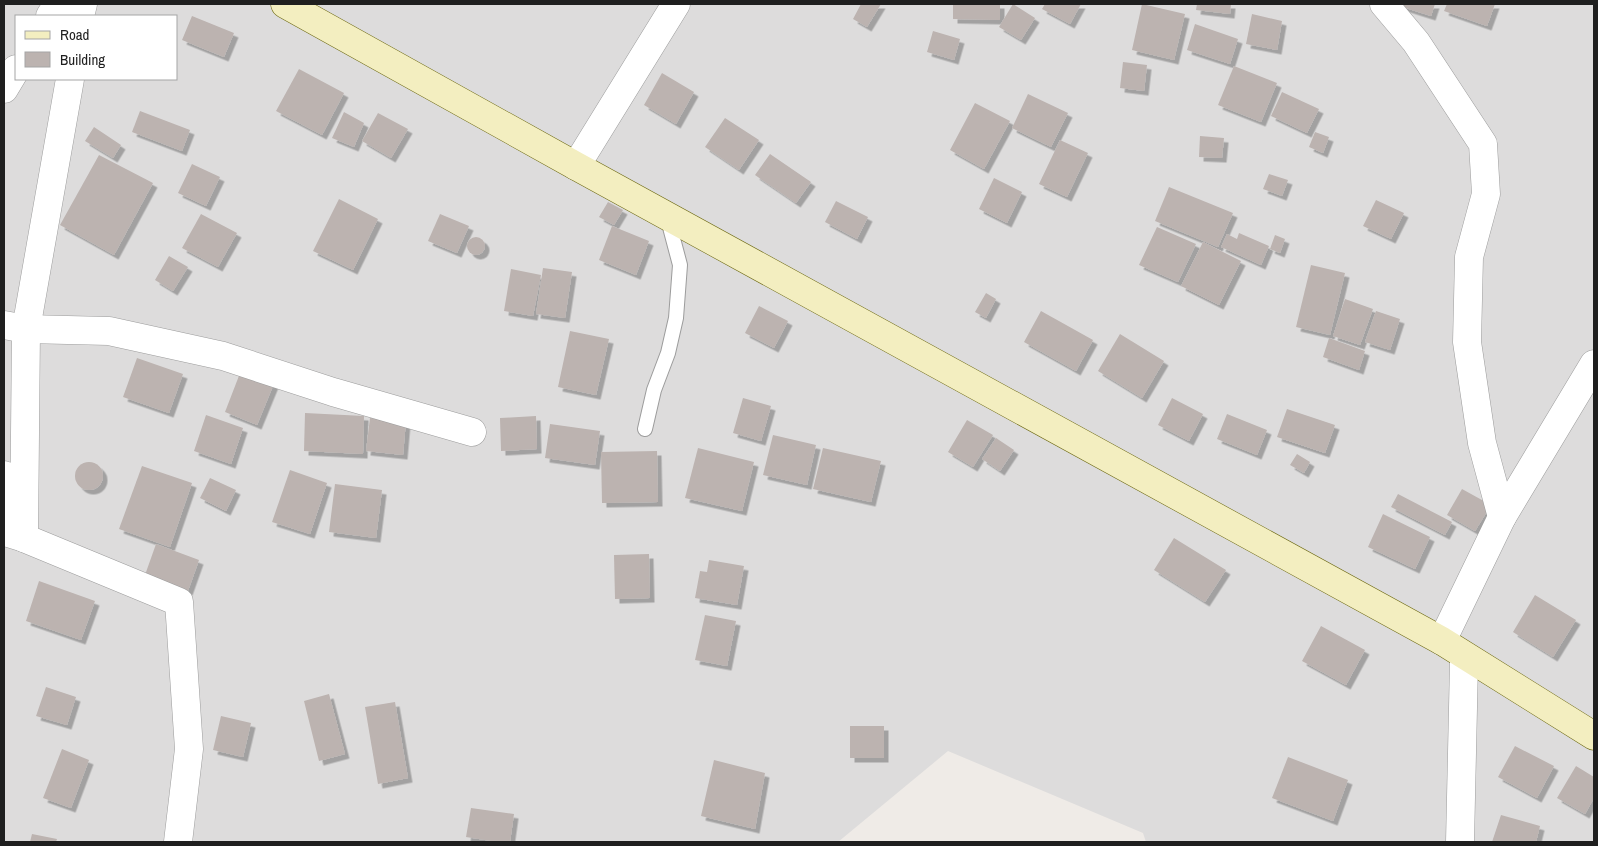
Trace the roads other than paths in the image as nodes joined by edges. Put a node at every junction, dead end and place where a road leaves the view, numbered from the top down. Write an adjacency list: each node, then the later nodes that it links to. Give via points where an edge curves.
1 (58, 4): 5 (street)
2 (285, 4): 9 (street)
3 (676, 4): 9 (street)
4 (1384, 4): 16 (street, via 1416,42 1483,144 1486,194 1468,257 1467,342 1482,443)
5 (51, 15)
6 (15, 71): 8 (street)
7 (70, 80): 11 (street)
8 (4, 89)
9 (576, 166): 10 (street)
10 (667, 216): 13 (lane, via 680,265 676,318); 18 (street)
11 (15, 327): 14 (street, via 109,331 223,356); 17 (street)
12 (1594, 364): 16 (street)
13 (645, 429)
14 (472, 432)
15 (4, 475): 17 (street)
16 (1502, 517): 18 (street)
17 (14, 535): 21 (street, via 180,602 189,750)
18 (1442, 641): 19 (street)
19 (1474, 662): 20 (street); 22 (street, via 1464,663)
20 (1594, 736)
21 (178, 842)
22 (1460, 842)

